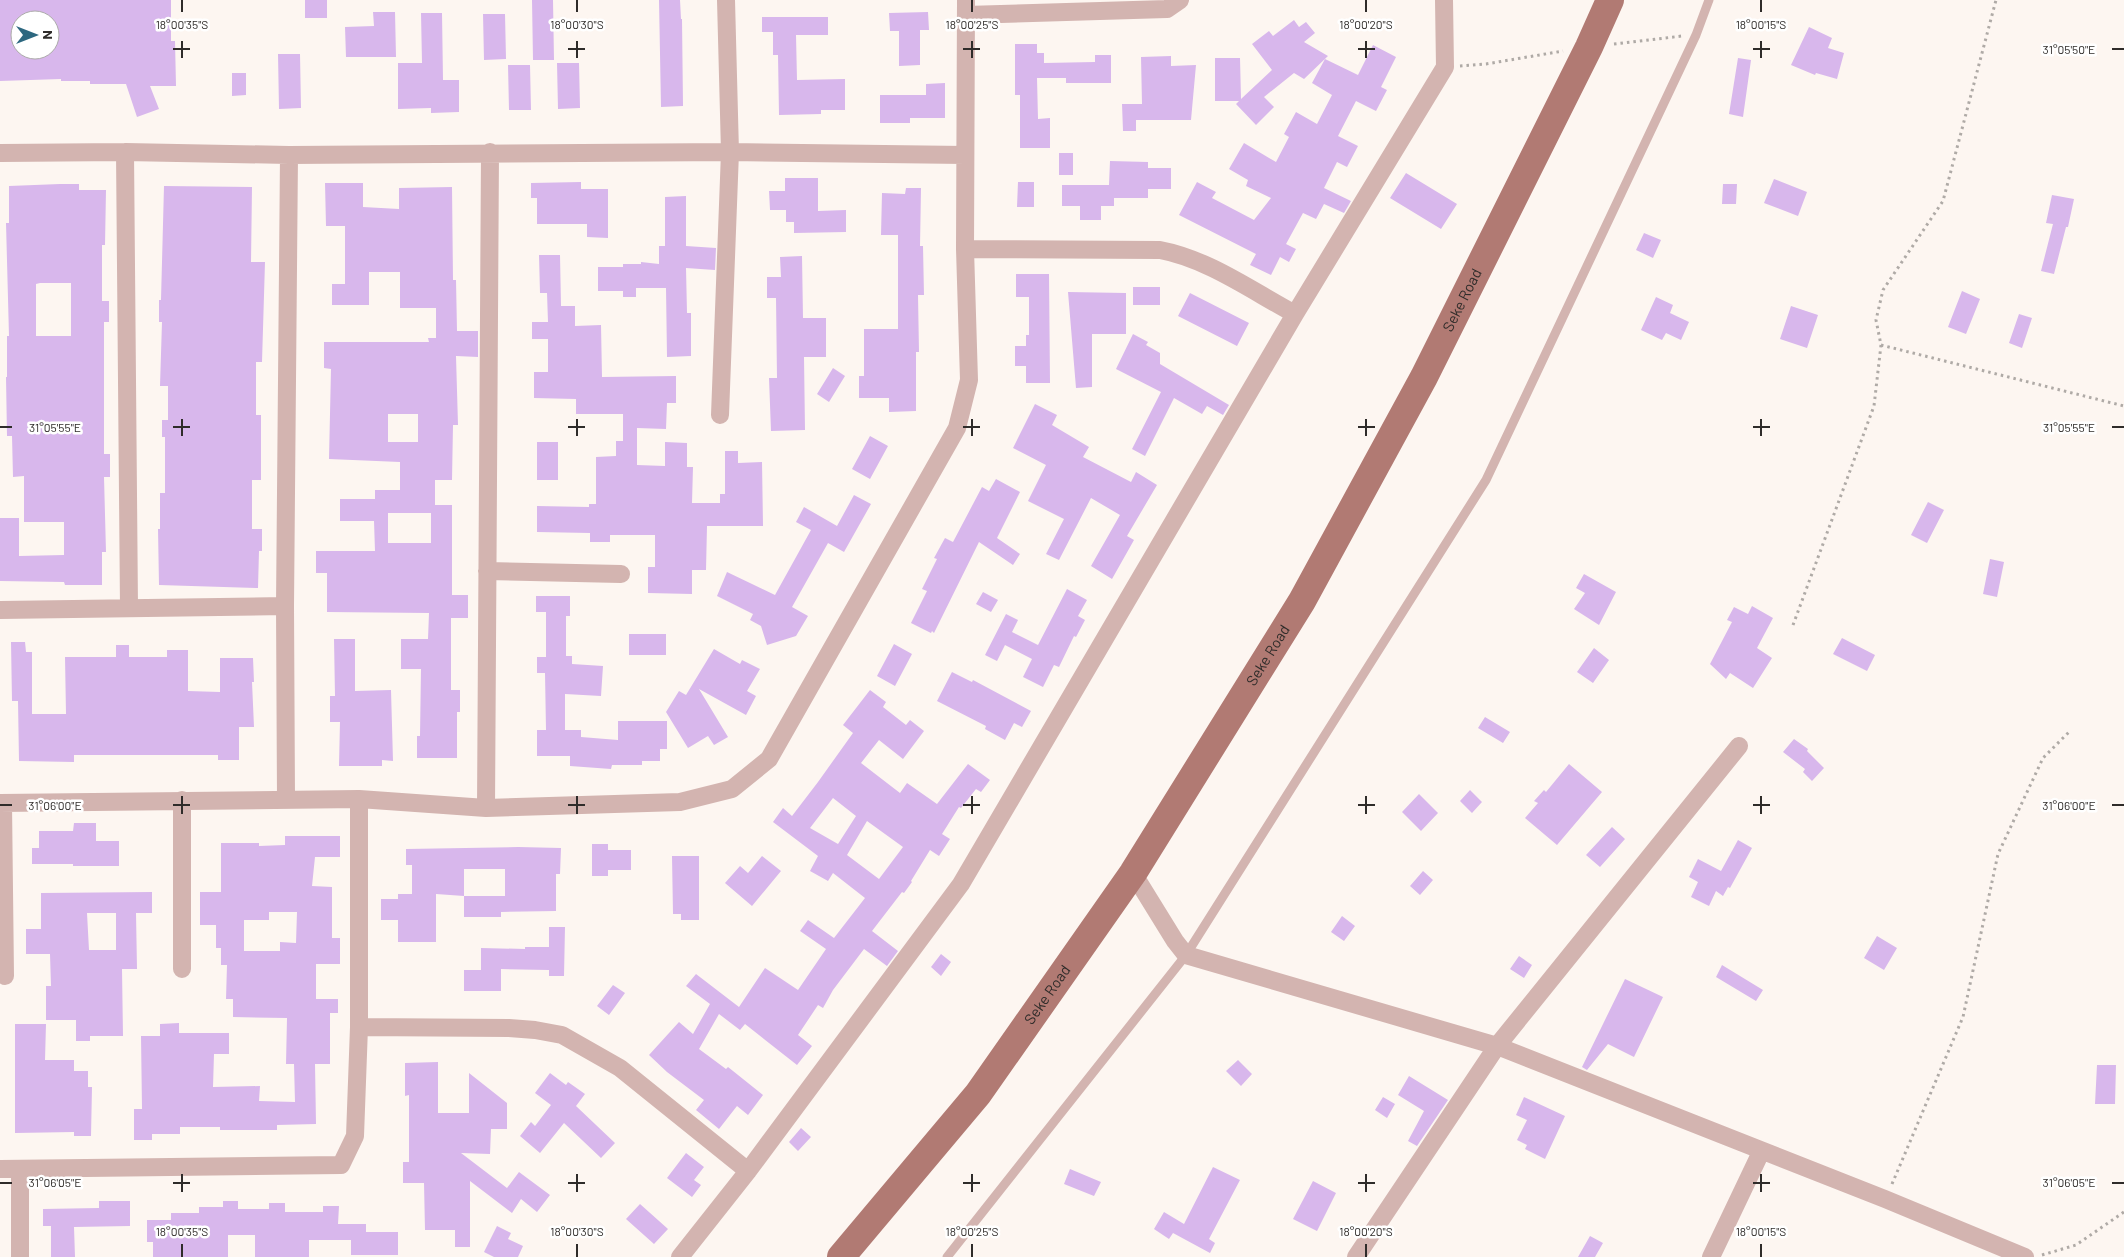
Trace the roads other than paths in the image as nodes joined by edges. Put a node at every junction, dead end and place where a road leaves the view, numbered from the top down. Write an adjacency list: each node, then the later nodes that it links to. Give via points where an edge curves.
1 (726, 0): 9 (street)
2 (1180, 0): 6 (street, via 1167,9)
3 (1444, 0): 14 (street, via 1445,67)
4 (1610, 0): 27 (main road, Seke Road, via 1424,378 1316,575)
5 (1709, 0): 28 (lane, via 1696,35 1486,480)
6 (966, 8): 12 (street)
7 (124, 152): 10 (street); 11 (street); 19 (street)
8 (490, 152): 9 (street); 11 (street); 16 (street)
9 (730, 152): 12 (street); 15 (street)
10 (0, 153)
11 (290, 155): 18 (street)
12 (965, 155): 13 (street)
13 (965, 249): 14 (street, via 1160,250 1198,261); 26 (street, via 969,380 957,428 769,759 732,789 680,802)
14 (1295, 314): 36 (street, via 961,884)
15 (720, 415)
16 (487, 571): 17 (street); 26 (street)
17 (621, 574)
18 (285, 606): 19 (street); 22 (street)
19 (129, 608): 20 (street)
20 (0, 610)
21 (1739, 746): 32 (street)
22 (286, 799): 23 (street); 24 (street)
23 (358, 799): 26 (street); 31 (street)
24 (182, 800): 25 (street); 29 (street)
25 (1, 803): 30 (street)
26 (486, 808)
27 (1133, 873): 28 (street); 39 (main road, Seke Road, via 978,1094)
28 (1186, 955): 32 (street); 40 (lane)
29 (182, 969)
30 (5, 976)
31 (359, 1027): 35 (street, via 355,1136 341,1166); 36 (street, via 509,1028 562,1035 620,1068)
32 (1497, 1046): 33 (street); 41 (street)
33 (1761, 1152): 42 (street); 43 (street)
34 (0, 1169): 35 (street)
35 (20, 1169): 37 (street)
36 (748, 1171): 38 (street)
37 (20, 1257)
38 (680, 1257)
39 (841, 1257)
40 (947, 1257)
41 (1356, 1257)
42 (1711, 1257)
43 (2025, 1257)

